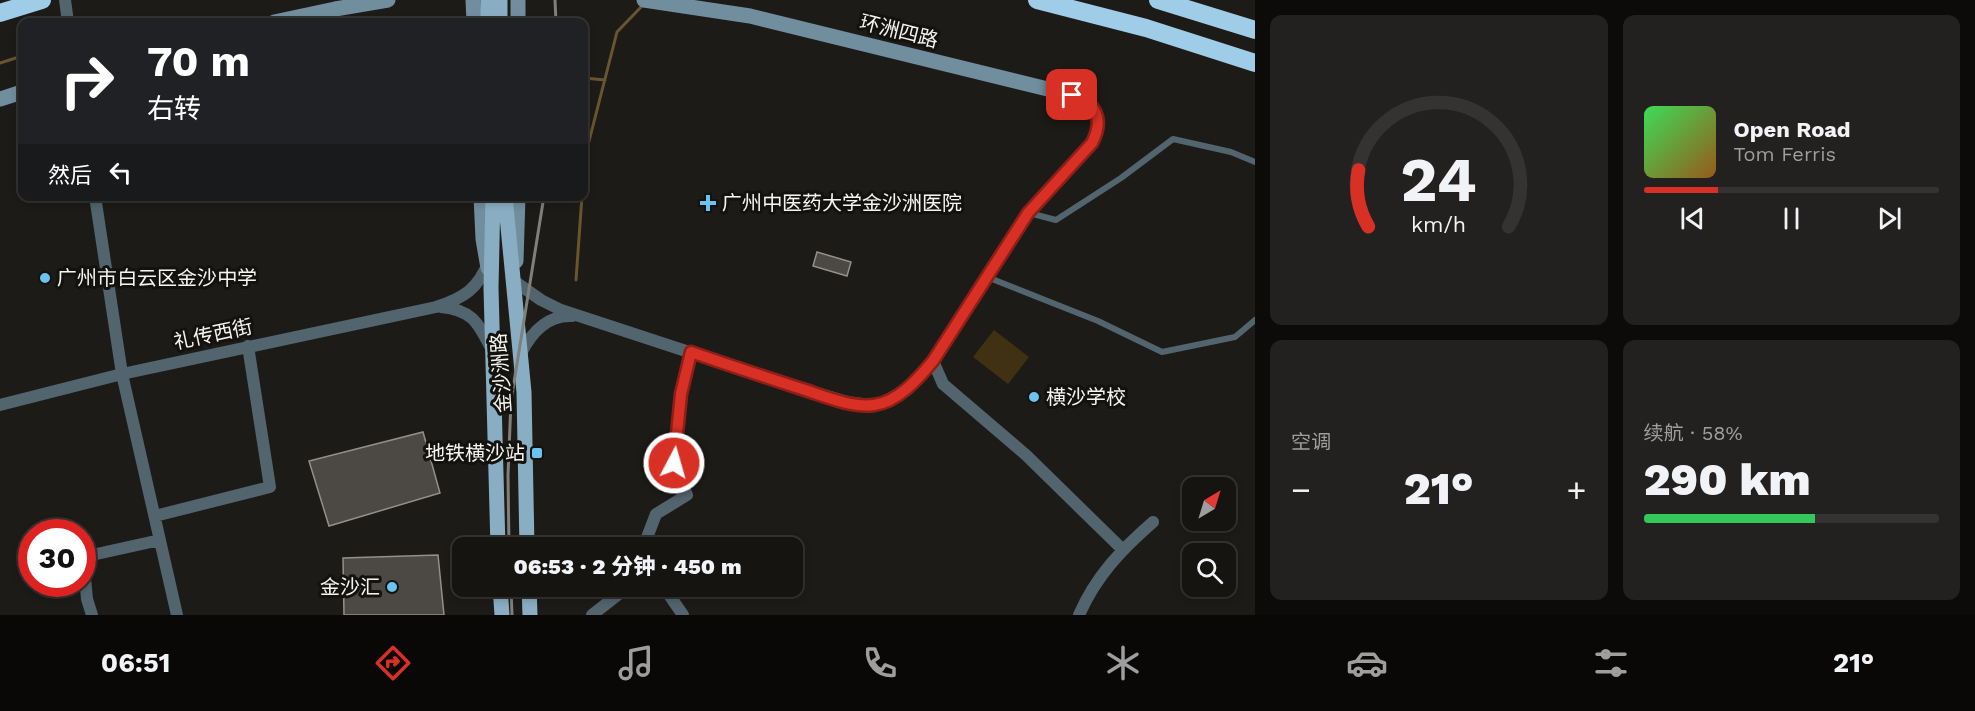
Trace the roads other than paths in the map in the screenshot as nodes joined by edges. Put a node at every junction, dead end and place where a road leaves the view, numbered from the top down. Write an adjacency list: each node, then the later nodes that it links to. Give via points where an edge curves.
1 (42, 0): 11 (highway)
2 (65, 0): 12 (street)
3 (388, 0): 13 (street)
4 (473, 0): 14 (street)
5 (488, 0): 15 (main road)
6 (500, 0): 16 (main road)
7 (518, 0): 17 (street)
8 (644, 0): 21 (street, 环洲四路, via 750,16)
9 (1037, 0): 19 (highway, via 1146,27)
10 (1158, 0): 18 (highway)
11 (0, 13)
12 (67, 18)
13 (292, 18)
14 (474, 18)
15 (488, 18)
16 (500, 18)
17 (518, 18)
18 (1255, 30)
19 (1255, 63)
20 (18, 93): 22 (street)
21 (1072, 95): 28 (street, via 1092,106 1098,124 1096,134)
22 (0, 99)
23 (1255, 162): 28 (lane, via 1173,140 1056,220)
24 (96, 201): 42 (street)
25 (481, 201): 30 (street)
26 (518, 201): 32 (street)
27 (500, 204): 29 (main road, 金沙洲路); 32 (main road, 金沙洲路)
28 (1028, 213): 31 (street)
29 (493, 249): 30 (street); 33 (main road, 金沙洲路)
30 (487, 265): 33 (street); 34 (street, via 468,293)
31 (987, 277): 36 (lane, via 1098,321 1162,352 1235,337); 41 (street)
32 (514, 281): 35 (street, via 550,306); 40 (main road, 金沙洲路)
33 (491, 288): 38 (main road, 金沙洲路)
34 (436, 307): 37 (street, 礼传西街); 38 (street, via 467,313 482,329)
35 (582, 317): 39 (street); 40 (street, via 550,320 534,333)
36 (1255, 320)
37 (249, 346): 42 (street, 礼传西街); 44 (street, via 270,487)
38 (492, 350): 46 (main road, 金沙洲路)
39 (691, 352): 41 (street, via 814,393 861,404 880,403 898,394); 48 (street, via 681,394 674,463 687,495 656,514)
40 (521, 353): 47 (main road, 金沙洲路)
41 (933, 361): 50 (street, via 943,384 1026,455)
42 (122, 374): 43 (street, 礼传西街); 44 (street)
43 (0, 405)
44 (155, 516): 49 (street)
45 (1153, 522): 50 (street)
46 (498, 537)
47 (527, 537)
48 (647, 537)
49 (160, 540): 55 (street, via 82,557); 56 (street)
50 (1122, 549): 61 (street, via 1089,591)
51 (501, 597): 57 (main road)
52 (529, 597): 58 (main road)
53 (614, 597): 59 (street)
54 (671, 597): 60 (street)
55 (92, 615)
56 (177, 615)
57 (502, 615)
58 (530, 615)
59 (592, 615)
60 (683, 615)
61 (1079, 615)

